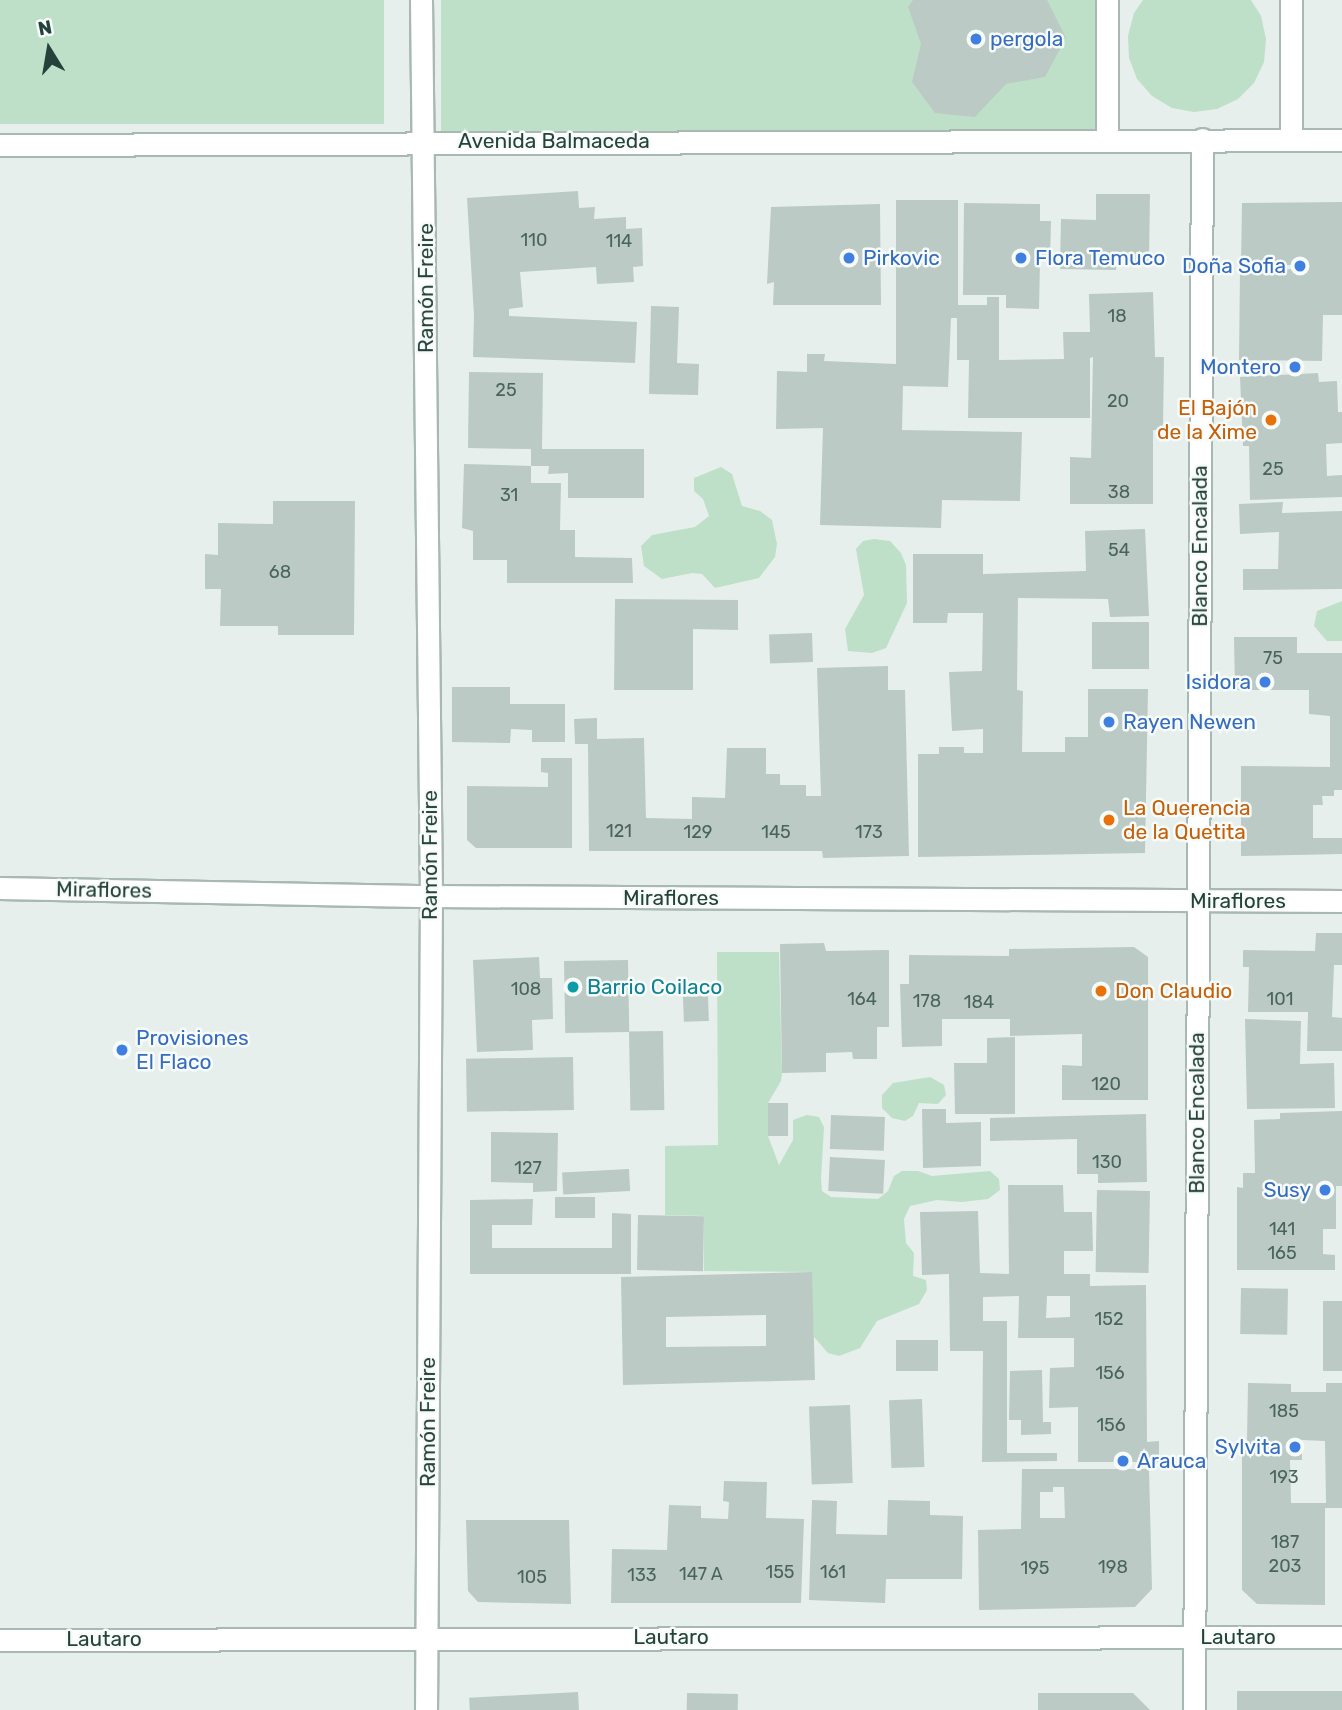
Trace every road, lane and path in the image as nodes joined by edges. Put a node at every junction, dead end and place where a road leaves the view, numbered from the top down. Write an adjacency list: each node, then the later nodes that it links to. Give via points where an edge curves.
1 (421, 0): 8 (street, Ramón Freire)
2 (1107, 0): 4 (street)
3 (1291, 0): 6 (street)
4 (1107, 139): 5 (street, Avenida Balmaceda); 8 (street, Avenida Balmaceda)
5 (1202, 139): 6 (street, Avenida Balmaceda); 12 (street, Blanco Encalada)
6 (1291, 140): 7 (street, Avenida Balmaceda)
7 (1342, 140)
8 (424, 142): 9 (street, Avenida Balmaceda); 11 (street, Ramón Freire)
9 (0, 145)
10 (0, 888): 11 (street, Miraflores)
11 (431, 896): 12 (street, Miraflores); 16 (street, Ramón Freire)
12 (1198, 901): 13 (street, Miraflores); 14 (street, Blanco Encalada)
13 (1342, 901)
14 (1194, 1637): 15 (street, Lautaro); 16 (street, Lautaro); 19 (street, Blanco Encalada)
15 (1342, 1637)
16 (427, 1638): 17 (street, Lautaro); 18 (street, Ramón Freire)
17 (0, 1640)
18 (426, 1710)
19 (1194, 1710)

